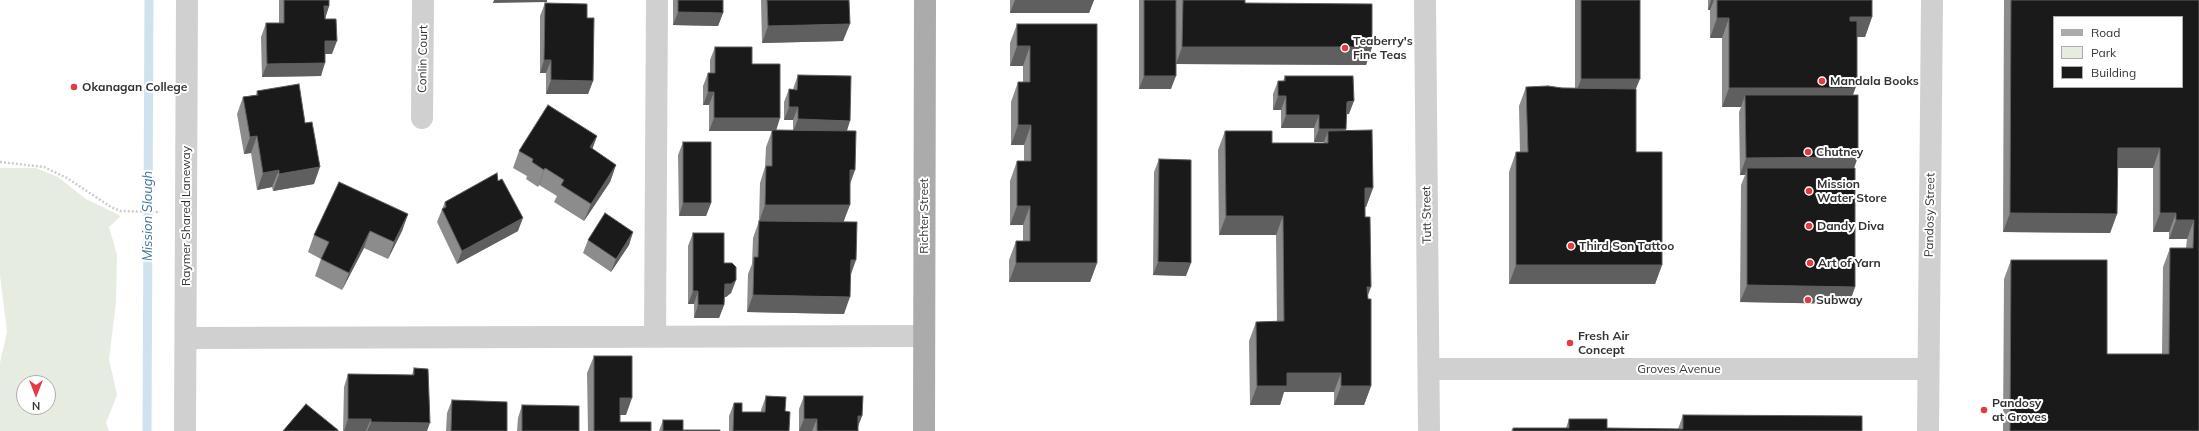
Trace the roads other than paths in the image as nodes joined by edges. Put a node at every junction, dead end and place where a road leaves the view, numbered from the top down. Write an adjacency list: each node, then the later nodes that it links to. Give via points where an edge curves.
1 (187, 0): 10 (street, Raymer Shared Laneway)
2 (423, 0): 7 (street, Conlin Court)
3 (657, 0): 8 (street)
4 (925, 0): 9 (main road, Richter Street)
5 (1425, 0): 11 (street, Tutt Street)
6 (1932, 0): 12 (street, Pandosy Street)
7 (422, 118)
8 (656, 336): 9 (street); 10 (street)
9 (923, 336): 14 (main road, Richter Street)
10 (186, 338): 13 (street, Raymer Shared Laneway)
11 (1429, 369): 12 (street, Groves Avenue); 15 (street, Tutt Street)
12 (1928, 369): 16 (street, Pandosy Street)
13 (185, 431)
14 (924, 431)
15 (1429, 431)
16 (1928, 431)

